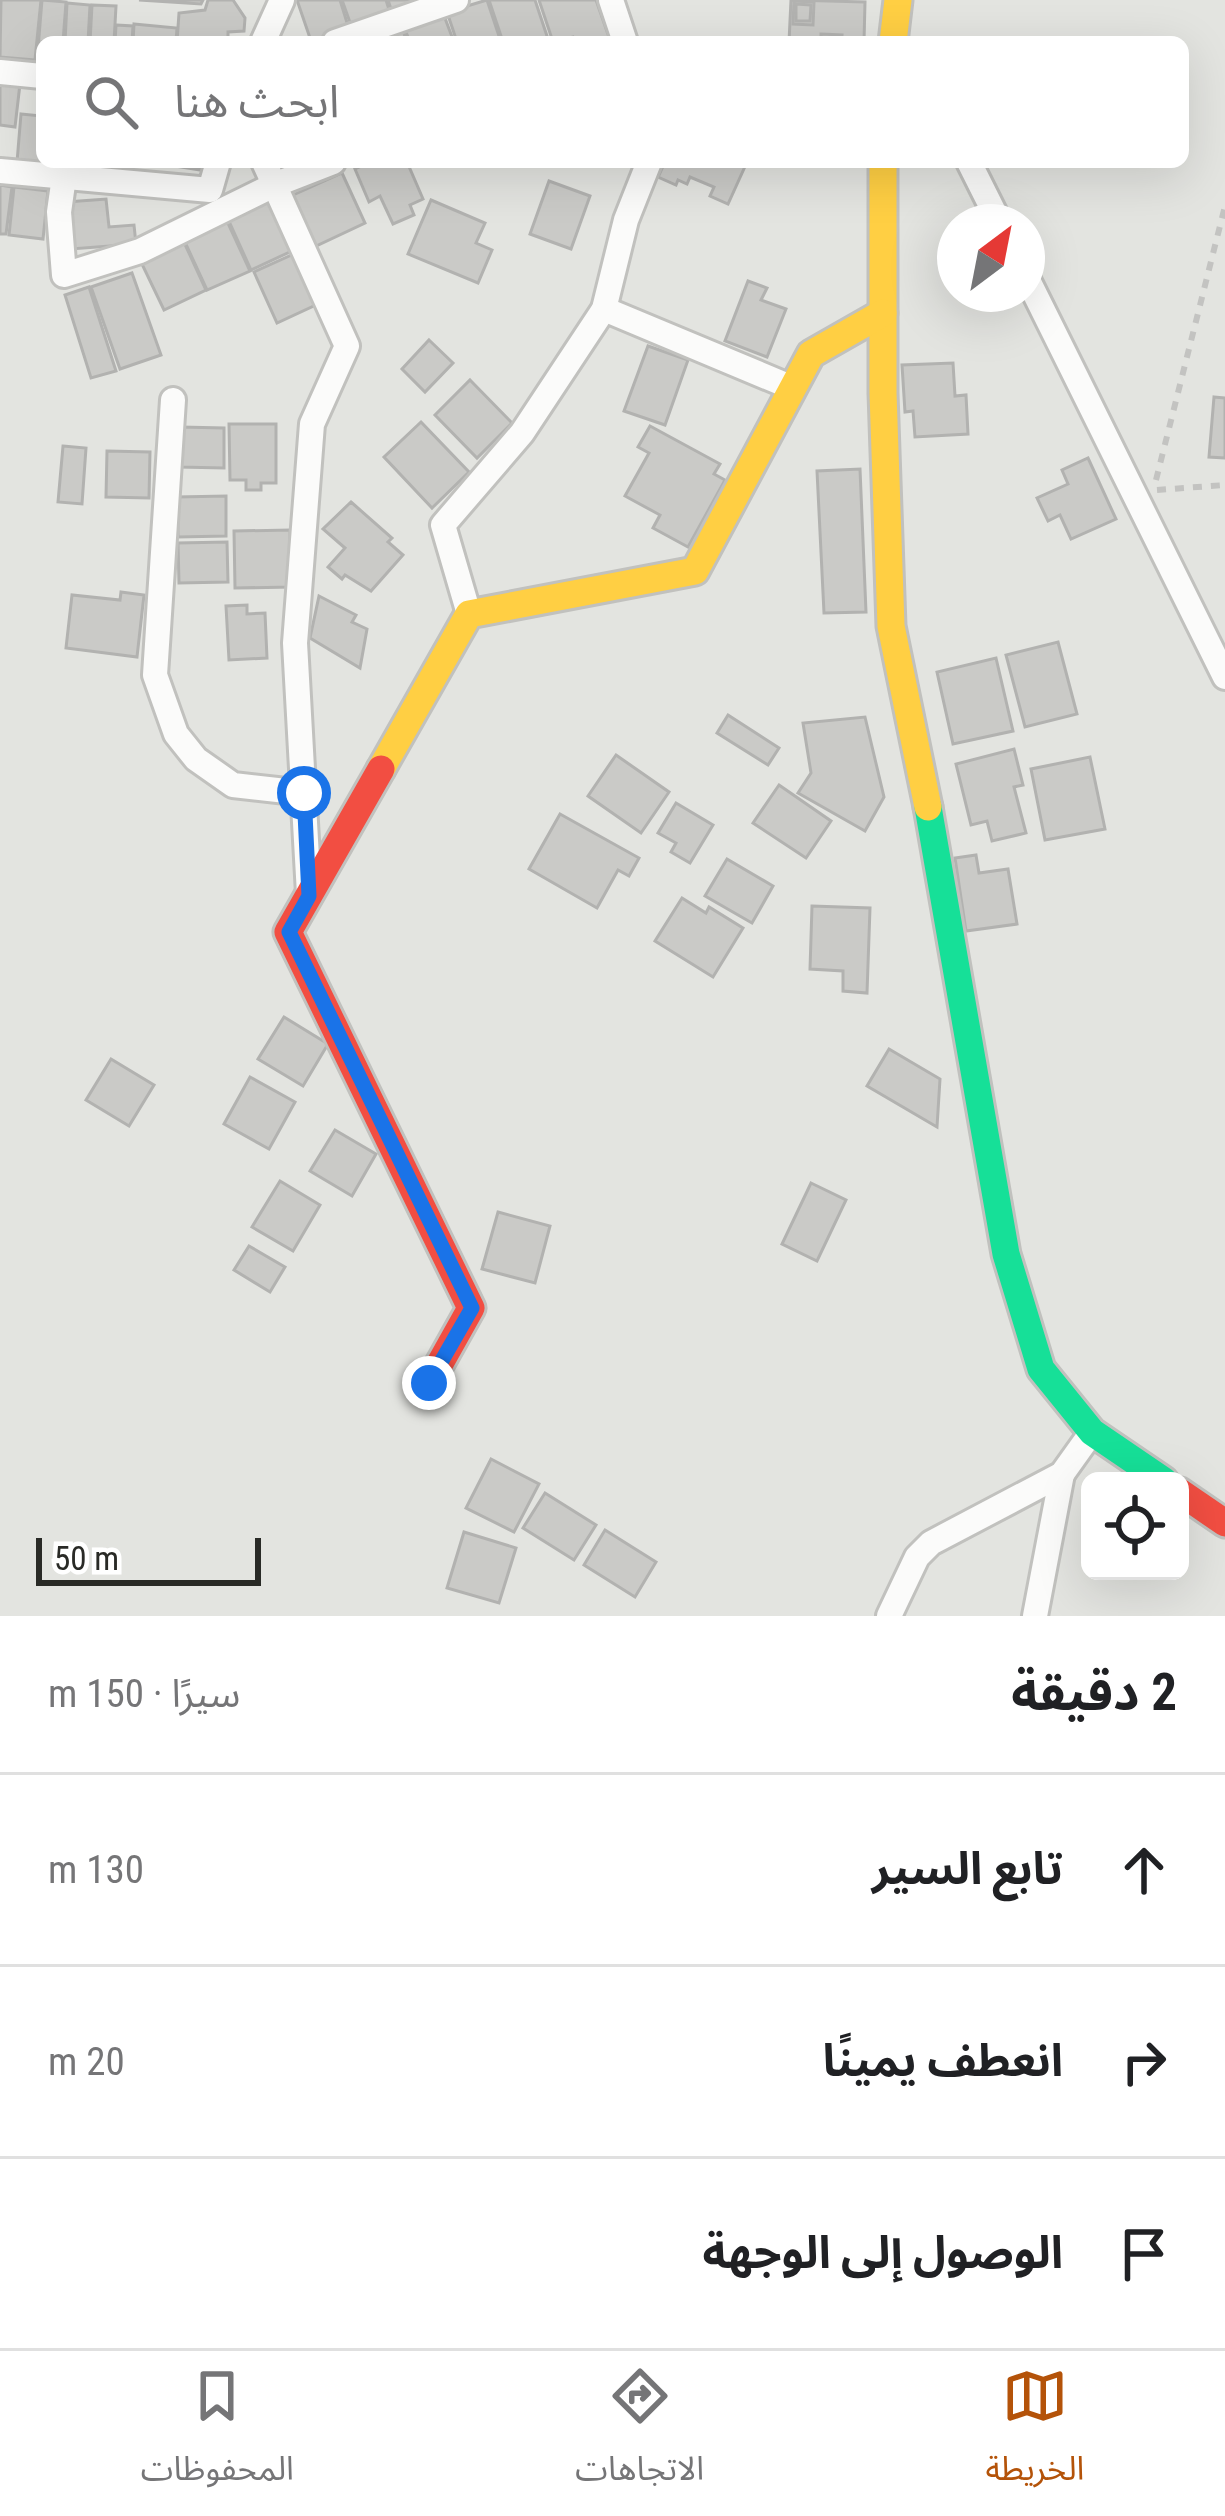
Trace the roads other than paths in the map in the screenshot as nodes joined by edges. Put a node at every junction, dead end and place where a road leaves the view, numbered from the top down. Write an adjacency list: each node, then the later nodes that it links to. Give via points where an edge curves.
1 (282, 0): 4 (street)
2 (455, 0): 5 (street)
3 (611, 0): 6 (street)
4 (266, 36)
5 (352, 36)
6 (623, 36)
7 (0, 72): 8 (street)
8 (36, 75)
9 (216, 168): 16 (street)
10 (647, 168): 19 (street)
11 (883, 168): 21 (main road)
12 (972, 168): 17 (street)
13 (0, 171): 15 (street)
14 (269, 173): 18 (street); 26 (street, via 347,346 312,424 296,643)
15 (64, 176): 16 (street); 18 (street, via 64,275)
16 (210, 190): 18 (street)
17 (990, 204)
18 (198, 223)
19 (604, 309): 22 (street); 24 (street, via 522,433 443,525)
20 (1044, 312): 25 (street)
21 (883, 313): 22 (main road, via 811,354); 29 (main road, via 891,626 1006,1254 1041,1369)
22 (793, 388): 24 (main road, via 695,571)
23 (172, 400): 26 (street, via 155,675 176,734 196,759 233,785)
24 (470, 614): 27 (main road)
25 (1225, 677)
26 (304, 793): 27 (street)
27 (309, 896): 28 (main road, via 289,932 472,1308)
28 (429, 1383)
29 (1092, 1432): 30 (main road); 31 (street)
30 (1151, 1472)
31 (1062, 1474): 34 (street, via 931,1543); 35 (street)
32 (1189, 1498): 33 (main road)
33 (1225, 1523)
34 (889, 1616)
35 (1035, 1616)

